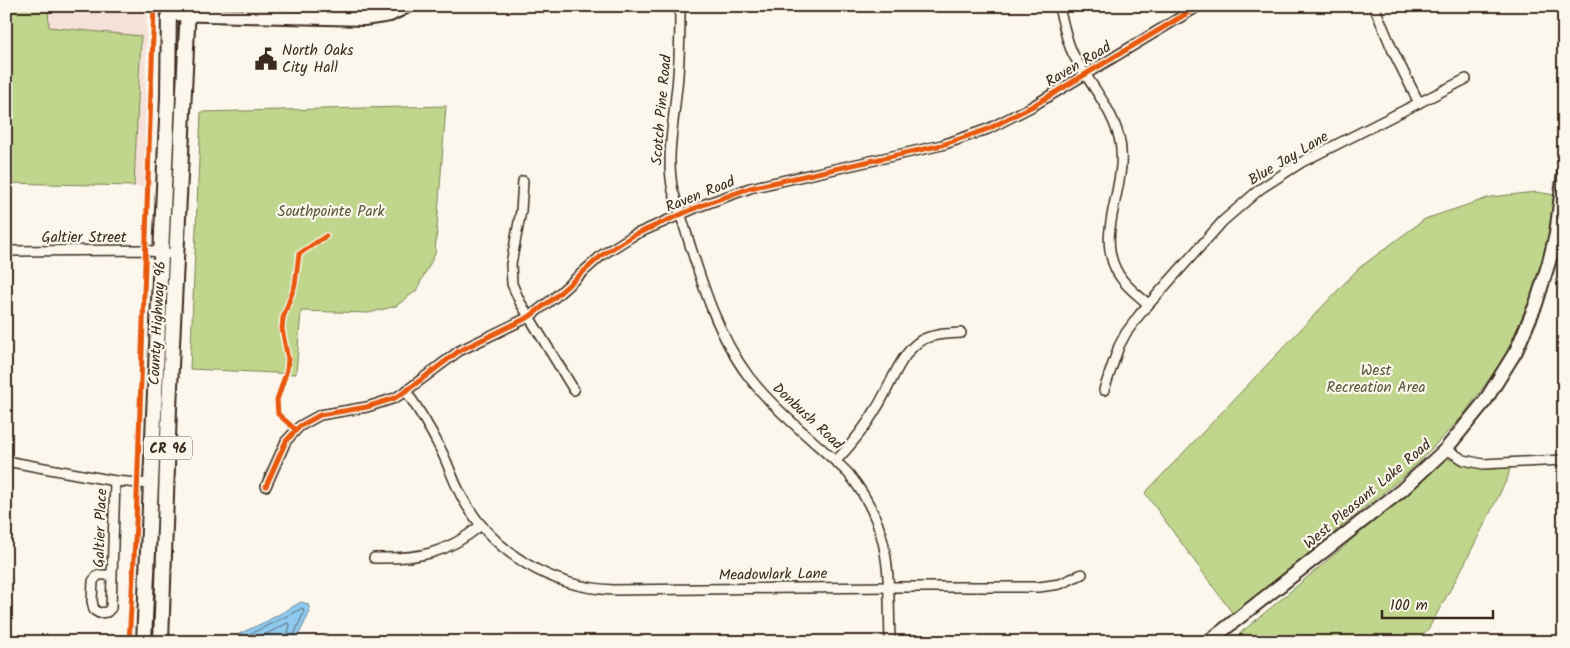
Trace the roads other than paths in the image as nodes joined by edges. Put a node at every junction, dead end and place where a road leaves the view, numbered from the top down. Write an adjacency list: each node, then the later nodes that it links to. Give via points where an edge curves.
1 (408, 6): 7 (street, via 390,15 364,19)
2 (680, 6): 13 (street, Scotch Pine Road, via 679,68 669,165 673,191)
3 (1058, 6): 8 (street, via 1067,40)
4 (1199, 6): 8 (street, Raven Road)
5 (1374, 6): 10 (street)
6 (169, 10): 7 (street); 15 (main road, County Highway 96 / CR 96)
7 (188, 10): 16 (main road, County Highway 96 / CR 96)
8 (1086, 74): 13 (street, Raven Road, via 1010,119 965,138 772,182); 17 (street, via 1110,112 1119,140 1121,172 1108,233 1110,254 1124,282)
9 (1466, 79): 10 (street, Blue Jay Lane)
10 (1419, 103): 17 (street, Blue Jay Lane, via 1302,162 1260,189 1223,220)
11 (1564, 172): 23 (street, West Pleasant Lake Road, via 1550,262 1525,332 1490,394)
12 (522, 181): 18 (street, via 511,274 516,294)
13 (682, 214): 18 (street, Raven Road, via 618,244); 26 (street, Donbush Road, via 718,325 738,361 764,394)
14 (6, 251): 15 (street, Galtier Street, via 146,250)
15 (161, 253): 16 (street, Galtier Street); 28 (main road, County Highway 96 / CR 96)
16 (177, 254): 36 (main road, County Highway 96 / CR 96)
17 (1148, 304): 21 (street, Blue Jay Lane, via 1122,339)
18 (529, 317): 20 (street); 22 (street, Raven Road, via 459,351)
19 (961, 332): 26 (street, via 929,337 913,346 877,409)
20 (574, 390)
21 (1104, 390)
22 (406, 391): 29 (street, Raven Road, via 382,403 320,415 300,426 286,441); 30 (street, Meadowlark Lane, via 432,432 462,498)
23 (1446, 450): 24 (street, via 1464,460 1483,464); 38 (street, West Pleasant Lake Road, via 1402,490)
24 (1564, 460)
25 (6, 461): 27 (street, Galtier Place)
26 (836, 461): 34 (street, Donbush Road, via 858,486 875,514 885,546)
27 (115, 481): 28 (street, Galtier Place); 33 (street, Galtier Place)
28 (151, 484): 35 (main road, County Highway 96 / CR 96)
29 (266, 486)
30 (481, 525): 31 (street, via 463,539 437,552 410,558); 34 (street, Meadowlark Lane, via 502,547 533,568 565,582 593,588)
31 (374, 558)
32 (1082, 574): 34 (street, Meadowlark Lane, via 1060,584 1039,587)
33 (112, 575)
34 (889, 587): 37 (street, Donbush Road)
35 (144, 642)
36 (161, 642)
37 (890, 642)
38 (1208, 642)

